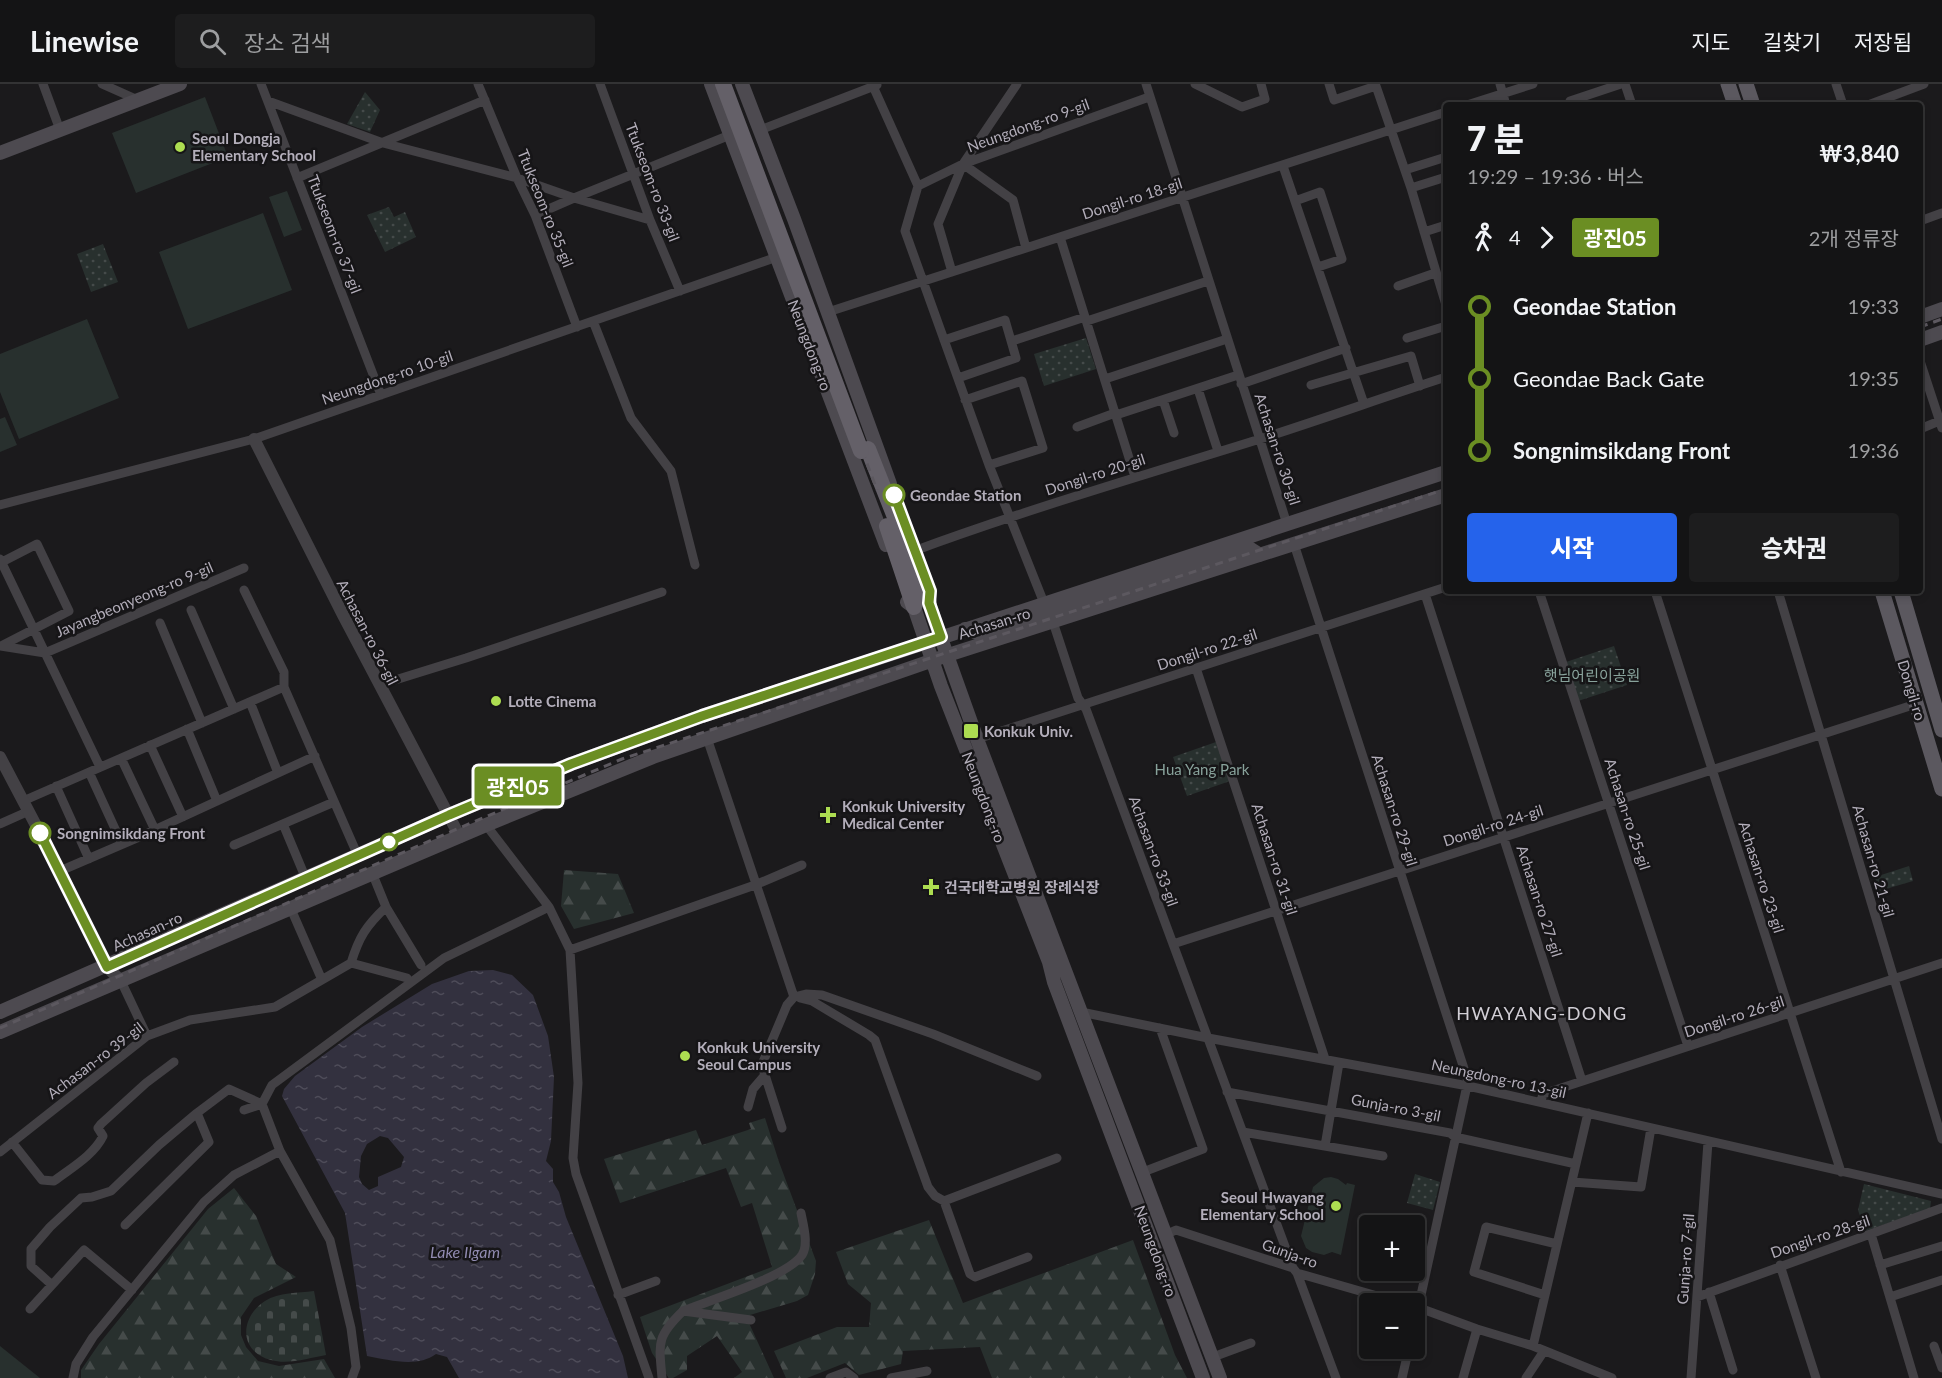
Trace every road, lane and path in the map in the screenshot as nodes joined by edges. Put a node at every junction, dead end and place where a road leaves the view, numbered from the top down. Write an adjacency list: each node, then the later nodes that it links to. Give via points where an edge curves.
1 (43, 84): 38 (street)
2 (102, 84): 26 (street)
3 (180, 84): 26 (main road)
4 (261, 84): 28 (street, Ttukseom-ro 37-gil)
5 (478, 84): 27 (street, Ttukseom-ro 35-gil)
6 (600, 84): 47 (street, Ttukseom-ro 33-gil)
7 (711, 84): 40 (main road, Neungdong-ro)
8 (723, 84): 107 (highway, bridge)
9 (729, 84): 107 (highway)
10 (742, 84): 39 (main road, Neungdong-ro)
11 (1146, 84): 25 (street, Achasan-ro 30-gil)
12 (1195, 84): 13 (street, via 1242,107 1265,99)
13 (1261, 84)
14 (1329, 84): 22 (street, via 1334,100)
15 (1533, 84): 24 (street)
16 (1623, 84): 29 (street); 31 (street)
17 (1728, 84): 32 (main road)
18 (1746, 84): 33 (main road)
19 (1836, 84): 34 (street)
20 (1924, 84): 35 (street)
21 (875, 85): 39 (street); 51 (street)
22 (1376, 85): 37 (street)
23 (1012, 86): 44 (street)
24 (1501, 89): 30 (street)
25 (1149, 97): 44 (street, Neungdong-ro 9-gil); 54 (street, Achasan-ro 30-gil)
26 (138, 100): 38 (main road)
27 (485, 100): 41 (street); 49 (street, Ttukseom-ro 35-gil)
28 (268, 101): 41 (street); 48 (street, Ttukseom-ro 37-gil)
29 (1570, 101)
30 (1473, 102)
31 (1631, 102)
32 (1734, 102)
33 (1752, 102)
34 (1842, 102)
35 (1876, 102)
36 (1443, 113): 37 (street, Dongil-ro 18-gil)
37 (1391, 129): 45 (street, Dongil-ro 18-gil); 46 (street)
38 (60, 130): 42 (main road)
39 (760, 130): 74 (main road, Neungdong-ro)
40 (730, 135): 47 (street); 64 (main road, Neungdong-ro)
41 (382, 142): 48 (street); 49 (street)
42 (0, 153)
43 (1443, 158): 46 (street)
44 (963, 164): 51 (street, Neungdong-ro 9-gil); 63 (street, via 1013,200); 66 (street, via 938,224)
45 (1283, 166): 54 (street, Dongil-ro 18-gil); 55 (street)
46 (1405, 170): 52 (street)
47 (633, 174): 53 (street); 58 (street, Ttukseom-ro 33-gil)
48 (297, 178): 96 (street, Ttukseom-ro 37-gil)
49 (518, 178): 53 (street); 57 (street, Ttukseom-ro 35-gil)
50 (1443, 178): 52 (street)
51 (918, 186): 69 (street, via 905,231)
52 (1411, 188): 61 (street)
53 (574, 198): 57 (street); 58 (street)
54 (1181, 198): 62 (street, Dongil-ro 18-gil); 68 (street, Achasan-ro 30-gil)
55 (1295, 201): 65 (street); 65 (street, via 1320,192 1342,259)
56 (1942, 213): 59 (street)
57 (535, 215): 78 (street, Ttukseom-ro 35-gil)
58 (650, 220): 71 (street, Ttukseom-ro 33-gil)
59 (1923, 220)
60 (1443, 226): 61 (street)
61 (1424, 232): 67 (street)
62 (1060, 237): 63 (street, Dongil-ro 18-gil); 76 (street)
63 (1026, 248): 66 (street, Dongil-ro 18-gil)
64 (777, 257): 71 (street, Neungdong-ro 10-gil); 132 (main road, Neungdong-ro, via 907,602)
65 (1318, 267): 86 (street)
66 (952, 272): 69 (street, Dongil-ro 18-gil)
67 (1435, 273): 70 (street); 72 (street)
68 (1208, 281): 76 (street); 82 (street, Achasan-ro 30-gil)
69 (922, 282): 74 (street, Dongil-ro 18-gil); 84 (street)
70 (1398, 286)
71 (680, 291): 77 (street, Neungdong-ro 10-gil)
72 (1443, 296)
73 (1942, 309): 75 (main road)
74 (828, 312): 118 (main road, Neungdong-ro)
75 (1923, 316)
76 (1086, 319): 85 (street); 92 (street)
77 (593, 321): 78 (street, Neungdong-ro 10-gil); 120 (street, via 631,418 674,479)
78 (577, 327): 96 (street, Neungdong-ro 10-gil)
79 (1443, 327): 81 (street)
80 (1942, 332): 83 (main road)
81 (1407, 338)
82 (1227, 339): 91 (street, Achasan-ro 30-gil); 92 (street)
83 (1923, 339)
84 (944, 340): 85 (street, via 1005,320); 89 (street)
85 (1012, 341): 89 (street, via 1016,358)
86 (1346, 348): 88 (street); 91 (street, Achasan-ro 30-gil)
87 (1923, 370): 101 (street)
88 (1354, 372): 93 (street); 94 (street, via 1410,356); 99 (street)
89 (958, 378): 97 (street)
90 (1443, 378): 94 (street, Dongil-ro 20-gil)
91 (1240, 379): 95 (street, Achasan-ro 30-gil); 106 (street, Achasan-ro 30-gil)
92 (1105, 380): 100 (street)
93 (1311, 385)
94 (1420, 386): 99 (street, Dongil-ro 20-gil)
95 (1198, 389): 98 (street, Achasan-ro 30-gil); 108 (street)
96 (381, 395): 105 (street, Neungdong-ro 10-gil)
97 (965, 400): 109 (street); 109 (street, via 1022,381 1043,448)
98 (1164, 400): 100 (street, Achasan-ro 30-gil); 104 (street)
99 (1364, 404): 106 (street, Dongil-ro 20-gil)
100 (1116, 414): 102 (street, Achasan-ro 30-gil); 111 (street)
101 (1941, 423): 103 (street)
102 (1077, 427)
103 (1923, 428)
104 (1174, 433)
105 (254, 439): 113 (street, Neungdong-ro 10-gil); 150 (street, Achasan-ro 36-gil)
106 (1259, 439): 108 (street, Dongil-ro 20-gil); 115 (street, Achasan-ro 30-gil)
107 (865, 450): 132 (highway)
108 (1218, 451): 111 (street, Dongil-ro 20-gil)
109 (989, 465): 114 (street)
110 (1443, 473): 115 (main road, Achasan-ro)
111 (1136, 477): 114 (street, Dongil-ro 20-gil)
112 (1443, 496): 116 (main road, Achasan-ro)
113 (0, 505)
114 (1009, 518): 118 (street, Dongil-ro 20-gil); 131 (street)
115 (1287, 524): 117 (main road, Achasan-ro)
116 (1294, 544): 117 (main road, Achasan-ro); 136 (street, Achasan-ro 29-gil)
117 (1254, 546): 131 (main road, Achasan-ro); 134 (main road, Achasan-ro); 139 (main road)
118 (914, 551): 132 (main road, Neungdong-ro, via 930,591)
119 (0, 561): 137 (street); 137 (street, Jayangbeonyeong-ro 9-gil, via 37,544 69,611)
120 (694, 565)
121 (244, 568): 145 (street, Jayangbeonyeong-ro 9-gil)
122 (1443, 588): 125 (street, Dongil-ro 22-gil)
123 (244, 590): 151 (street, via 284,672)
124 (662, 592): 150 (street)
125 (1425, 594): 136 (street, Dongil-ro 22-gil); 183 (street, Achasan-ro 27-gil)
126 (1540, 594): 174 (street, Achasan-ro 25-gil)
127 (1656, 594): 167 (street, Achasan-ro 23-gil)
128 (1779, 594): 159 (street, Achasan-ro 21-gil)
129 (1883, 594): 144 (main road, Dongil-ro)
130 (1902, 594): 149 (main road, Dongil-ro)
131 (1044, 603): 138 (main road, Achasan-ro)
132 (922, 605): 140 (main road, Neungdong-ro); 141 (main road, Neungdong-ro)
133 (191, 610): 155 (street)
134 (1053, 622): 143 (main road, Achasan-ro); 154 (street, Achasan-ro 33-gil)
135 (160, 623): 156 (street)
136 (1321, 628): 148 (street, Dongil-ro 22-gil); 190 (street, Achasan-ro 29-gil)
137 (34, 629): 142 (street, Jayangbeonyeong-ro 9-gil); 145 (street)
138 (965, 629): 139 (main road); 140 (main road, Achasan-ro)
139 (981, 634): 143 (main road)
140 (941, 637): 141 (main road, Achasan-ro); 146 (main road, Neungdong-ro)
141 (926, 642): 147 (main road, Neungdong-ro); 176 (main road, Achasan-ro, via 702,716 571,764)
142 (0, 646): 145 (street, Jayangbeonyeong-ro 9-gil)
143 (972, 647): 146 (main road, Achasan-ro)
144 (1900, 649): 149 (main road, via 1910,658 1917,680); 153 (main road, Dongil-ro)
145 (45, 653): 166 (street)
146 (948, 655): 147 (main road, Achasan-ro); 161 (main road, Neungdong-ro)
147 (932, 660): 160 (main road, Achasan-ro); 209 (main road, Neungdong-ro)
148 (1196, 668): 154 (street, Dongil-ro 22-gil); 197 (street, Achasan-ro 31-gil)
149 (1924, 673): 158 (main road, Dongil-ro, via 1936,692)
150 (379, 685): 176 (street, Achasan-ro 36-gil)
151 (284, 687): 152 (street); 163 (street)
152 (250, 702): 155 (street); 169 (street)
153 (1916, 704): 159 (street, Dongil-ro 24-gil); 171 (main road, Dongil-ro)
154 (1083, 705): 161 (street, Dongil-ro 22-gil); 198 (street, Achasan-ro 33-gil)
155 (234, 709): 156 (street)
156 (202, 723): 157 (street)
157 (187, 729): 162 (street); 172 (street)
158 (1942, 730)
159 (1822, 734): 167 (street, Dongil-ro 24-gil); 206 (street, Achasan-ro 21-gil)
160 (707, 738): 180 (main road, Achasan-ro, via 612,772); 193 (street)
161 (977, 739): 204 (main road, Neungdong-ro)
162 (150, 745): 165 (street); 177 (street)
163 (315, 756): 169 (street); 173 (street)
164 (0, 757): 175 (street)
165 (121, 758): 166 (street); 181 (street)
166 (100, 767): 168 (street)
167 (1712, 770): 174 (street, Dongil-ro 24-gil); 213 (street, Achasan-ro 23-gil)
168 (89, 772): 170 (street); 184 (street)
169 (278, 773): 172 (street)
170 (56, 786): 175 (street); 187 (street)
171 (1942, 789)
172 (217, 801): 177 (street)
173 (334, 802): 179 (street); 186 (street)
174 (1608, 804): 183 (street, Dongil-ro 24-gil); 218 (street, Achasan-ro 25-gil)
175 (26, 806): 178 (street); 189 (street)
176 (449, 815): 182 (street, Achasan-ro 36-gil); 186 (main road, Achasan-ro)
177 (183, 817): 181 (street)
178 (0, 824)
179 (283, 824): 185 (street); 192 (street)
180 (486, 825): 182 (main road, Achasan-ro); 195 (street)
181 (155, 830): 184 (street)
182 (460, 837): 191 (main road, Achasan-ro)
183 (1504, 838): 190 (street, Dongil-ro 24-gil); 224 (street, Achasan-ro 27-gil)
184 (122, 844): 187 (street)
185 (234, 845)
186 (358, 856): 192 (main road, Achasan-ro)
187 (89, 859): 189 (street)
188 (802, 865): 193 (street)
189 (60, 871): 203 (street)
190 (1399, 871): 197 (street, Dongil-ro 24-gil); 225 (street, Achasan-ro 29-gil)
191 (373, 875): 194 (street); 196 (main road, Achasan-ro)
192 (306, 879): 203 (main road, Achasan-ro)
193 (755, 885): 199 (street); 210 (street)
194 (386, 907): 200 (street, via 359,940); 202 (street)
195 (549, 907): 199 (street); 228 (street, via 444,958 272,1085)
196 (291, 909): 207 (street); 208 (main road, Achasan-ro)
197 (1276, 910): 198 (street, Dongil-ro 24-gil); 219 (street, Achasan-ro 31-gil)
198 (1173, 944): 217 (street, Achasan-ro 33-gil)
199 (570, 950): 270 (street, via 578,1083 573,1158)
200 (351, 963): 205 (street); 207 (street, Achasan-ro 39-gil)
201 (1942, 963): 206 (street, Dongil-ro 26-gil)
202 (421, 965)
203 (107, 967): 208 (street); 211 (main road, Achasan-ro)
204 (1067, 975): 209 (main road); 212 (main road, Neungdong-ro)
205 (407, 978)
206 (1894, 979): 213 (street, Dongil-ro 26-gil); 238 (street, Achasan-ro 21-gil)
207 (322, 980): 216 (street, Achasan-ro 39-gil, via 275,1007 190,1020)
208 (121, 981): 215 (main road, Achasan-ro); 216 (street)
209 (1054, 982): 296 (main road, Neungdong-ro)
210 (794, 997): 222 (street, via 764,1058); 223 (street, via 812,994 832,999); 251 (street, via 812,1001 875,1040 928,1187)
211 (0, 1012)
212 (1082, 1012): 214 (street, Neungdong-ro 13-gil); 247 (main road, Neungdong-ro)
213 (1790, 1013): 218 (street, Dongil-ro 26-gil); 248 (street, Achasan-ro 23-gil)
214 (1160, 1028): 217 (street, Neungdong-ro 13-gil); 247 (street, via 1203,1149)
215 (0, 1032)
216 (147, 1036): 239 (street, Achasan-ro 39-gil)
217 (1208, 1038): 219 (street, Neungdong-ro 13-gil); 226 (street, Achasan-ro 33-gil)
218 (1688, 1046): 224 (street, Dongil-ro 26-gil)
219 (1325, 1059): 221 (street, Neungdong-ro 13-gil)
220 (174, 1062): 239 (street, via 101,1124 98,1128 103,1136 94,1149 54,1181 42,1180)
221 (1339, 1063): 225 (street, Neungdong-ro 13-gil); 231 (street)
222 (765, 1075): 229 (street, via 753,1089); 234 (street)
223 (1037, 1076)
224 (1582, 1081): 227 (street, Dongil-ro 26-gil, via 1543,1094)
225 (1468, 1086): 227 (street, Neungdong-ro 13-gil); 237 (street, Gunja-ro 3-gil)
226 (1227, 1092): 231 (street); 236 (street, Achasan-ro 33-gil)
227 (1541, 1101): 233 (street, Neungdong-ro 13-gil)
228 (262, 1104): 230 (street); 232 (street, via 229,1089); 242 (street)
229 (748, 1107)
230 (244, 1110)
231 (1330, 1110): 237 (street, Gunja-ro 3-gil); 241 (street)
232 (197, 1113): 254 (street, via 209,1142); 265 (street, via 111,1191 81,1198 31,1249 31,1266)
233 (1588, 1113): 235 (street, Neungdong-ro 13-gil); 246 (street)
234 (782, 1128)
235 (1651, 1128): 240 (street, Neungdong-ro 13-gil); 249 (street, via 1641,1187)
236 (1243, 1132): 241 (street); 262 (street, Achasan-ro 33-gil)
237 (1455, 1137): 246 (street, Gunja-ro 3-gil); 269 (street, Gunja-ro 3-gil)
238 (1942, 1139)
239 (12, 1142): 243 (street, Achasan-ro 39-gil)
240 (1708, 1142): 248 (street, Neungdong-ro 13-gil); 272 (street, Gunja-ro 7-gil)
241 (1325, 1146): 244 (street)
242 (280, 1151): 266 (street, via 234,1175 212,1195); 290 (street, via 330,1240 351,1328 356,1367)
243 (0, 1152)
244 (1383, 1156)
245 (1058, 1158): 251 (street)
246 (1576, 1164): 249 (street)
247 (1143, 1172): 255 (main road, Neungdong-ro)
248 (1841, 1172): 250 (street, Neungdong-ro 13-gil)
249 (1572, 1182): 257 (street)
250 (1942, 1194)
251 (944, 1201): 259 (street, via 970,1274 975,1277)
252 (1942, 1208): 256 (street, Dongil-ro 28-gil)
253 (801, 1213): 276 (street, via 805,1246 788,1267)
254 (125, 1225)
255 (1167, 1234): 262 (street, Gunja-ro, via 1176,1230); 283 (main road, Neungdong-ro)
256 (1871, 1234): 260 (street, Dongil-ro 28-gil); 261 (street)
257 (1557, 1244): 271 (street); 271 (street, via 1486,1227 1474,1272)
258 (1942, 1246): 261 (street)
259 (1028, 1257)
260 (1780, 1265): 267 (street, Dongil-ro 28-gil); 288 (street)
261 (1880, 1265): 273 (street)
262 (1295, 1270): 268 (street, Gunja-ro); 298 (street, Achasan-ro 33-gil)
263 (1942, 1280): 273 (street)
264 (657, 1281): 270 (street)
265 (52, 1285): 266 (street, via 84,1250); 274 (street)
266 (132, 1290): 289 (street, via 93,1337 76,1364)
267 (1709, 1292): 272 (street, Dongil-ro 28-gil); 286 (street)
268 (1369, 1293)
269 (1420, 1293)
270 (618, 1295): 291 (street)
271 (1545, 1295): 280 (street)
272 (1697, 1296): 303 (street, Gunja-ro 7-gil)
273 (1890, 1297): 304 (street)
274 (30, 1309)
275 (1425, 1310): 278 (street)
276 (683, 1311): 277 (street); 292 (street, via 666,1328 660,1342)
277 (751, 1320)
278 (1477, 1329): 280 (street); 300 (street)
279 (1251, 1343): 283 (street)
280 (1533, 1346): 282 (street)
281 (1935, 1346): 285 (street)
282 (1544, 1351): 301 (street); 302 (street)
283 (1213, 1357): 297 (main road, Neungdong-ro)
284 (1406, 1359): 299 (street)
285 (1942, 1368)
286 (1733, 1370)
287 (927, 1371): 295 (street)
288 (1813, 1377)
289 (73, 1378)
290 (352, 1378)
291 (649, 1378)
292 (662, 1378)
293 (830, 1378): 294 (street, via 846,1372)
294 (854, 1378)
295 (891, 1378)
296 (1203, 1378)
297 (1220, 1378)
298 (1336, 1378)
299 (1402, 1378)
300 (1463, 1378)
301 (1526, 1378)
302 (1612, 1378)
303 (1691, 1378)
304 (1914, 1378)

